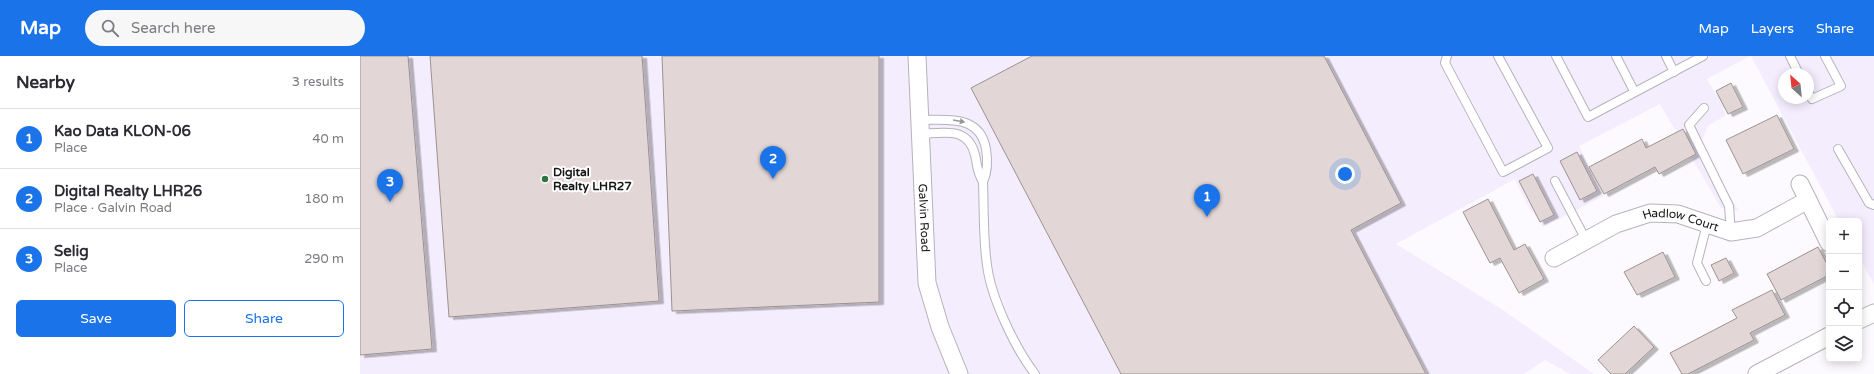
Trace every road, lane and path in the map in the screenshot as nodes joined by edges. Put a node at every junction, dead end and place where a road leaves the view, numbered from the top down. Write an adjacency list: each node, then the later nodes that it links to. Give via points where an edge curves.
1 (917, 56): 15 (street, Galvin Road)
2 (1447, 56): 3 (lane, via 1445,63 1502,172 1548,148)
3 (1498, 56)
4 (1556, 56): 12 (lane, via 1588,117)
5 (1616, 56): 12 (lane)
6 (1666, 56): 11 (lane)
7 (1703, 56): 11 (lane)
8 (1790, 56): 10 (lane)
9 (1825, 56): 13 (lane, via 1841,86)
10 (1796, 68)
11 (1674, 72): 12 (lane)
12 (1634, 91)
13 (1814, 99)
14 (1704, 108): 23 (lane, via 1689,125 1729,206)
15 (920, 127): 18 (lane, via 951,132 968,139 976,157 977,172); 18 (lane, one-way to 18, via 955,120 974,127 987,151 987,173); 29 (street, Galvin Road, via 927,283 940,328)
16 (1838, 149): 21 (lane, via 1869,203)
17 (1555, 181): 25 (lane)
18 (983, 182): 30 (lane, via 987,266 991,289)
19 (1800, 184): 20 (street)
20 (1808, 200): 23 (street, Hadlow Court, via 1757,228); 24 (street)
21 (1874, 205)
22 (1708, 224): 23 (street, Hadlow Court); 25 (street, Hadlow Court, via 1678,214 1650,213 1616,224); 27 (lane, via 1697,263)
23 (1731, 232)
24 (1826, 237)
25 (1586, 240): 26 (street, Hadlow Court)
26 (1554, 258)
27 (1706, 281)
28 (1826, 338): 31 (street)
29 (959, 374)
30 (1035, 374)
31 (1757, 374)

